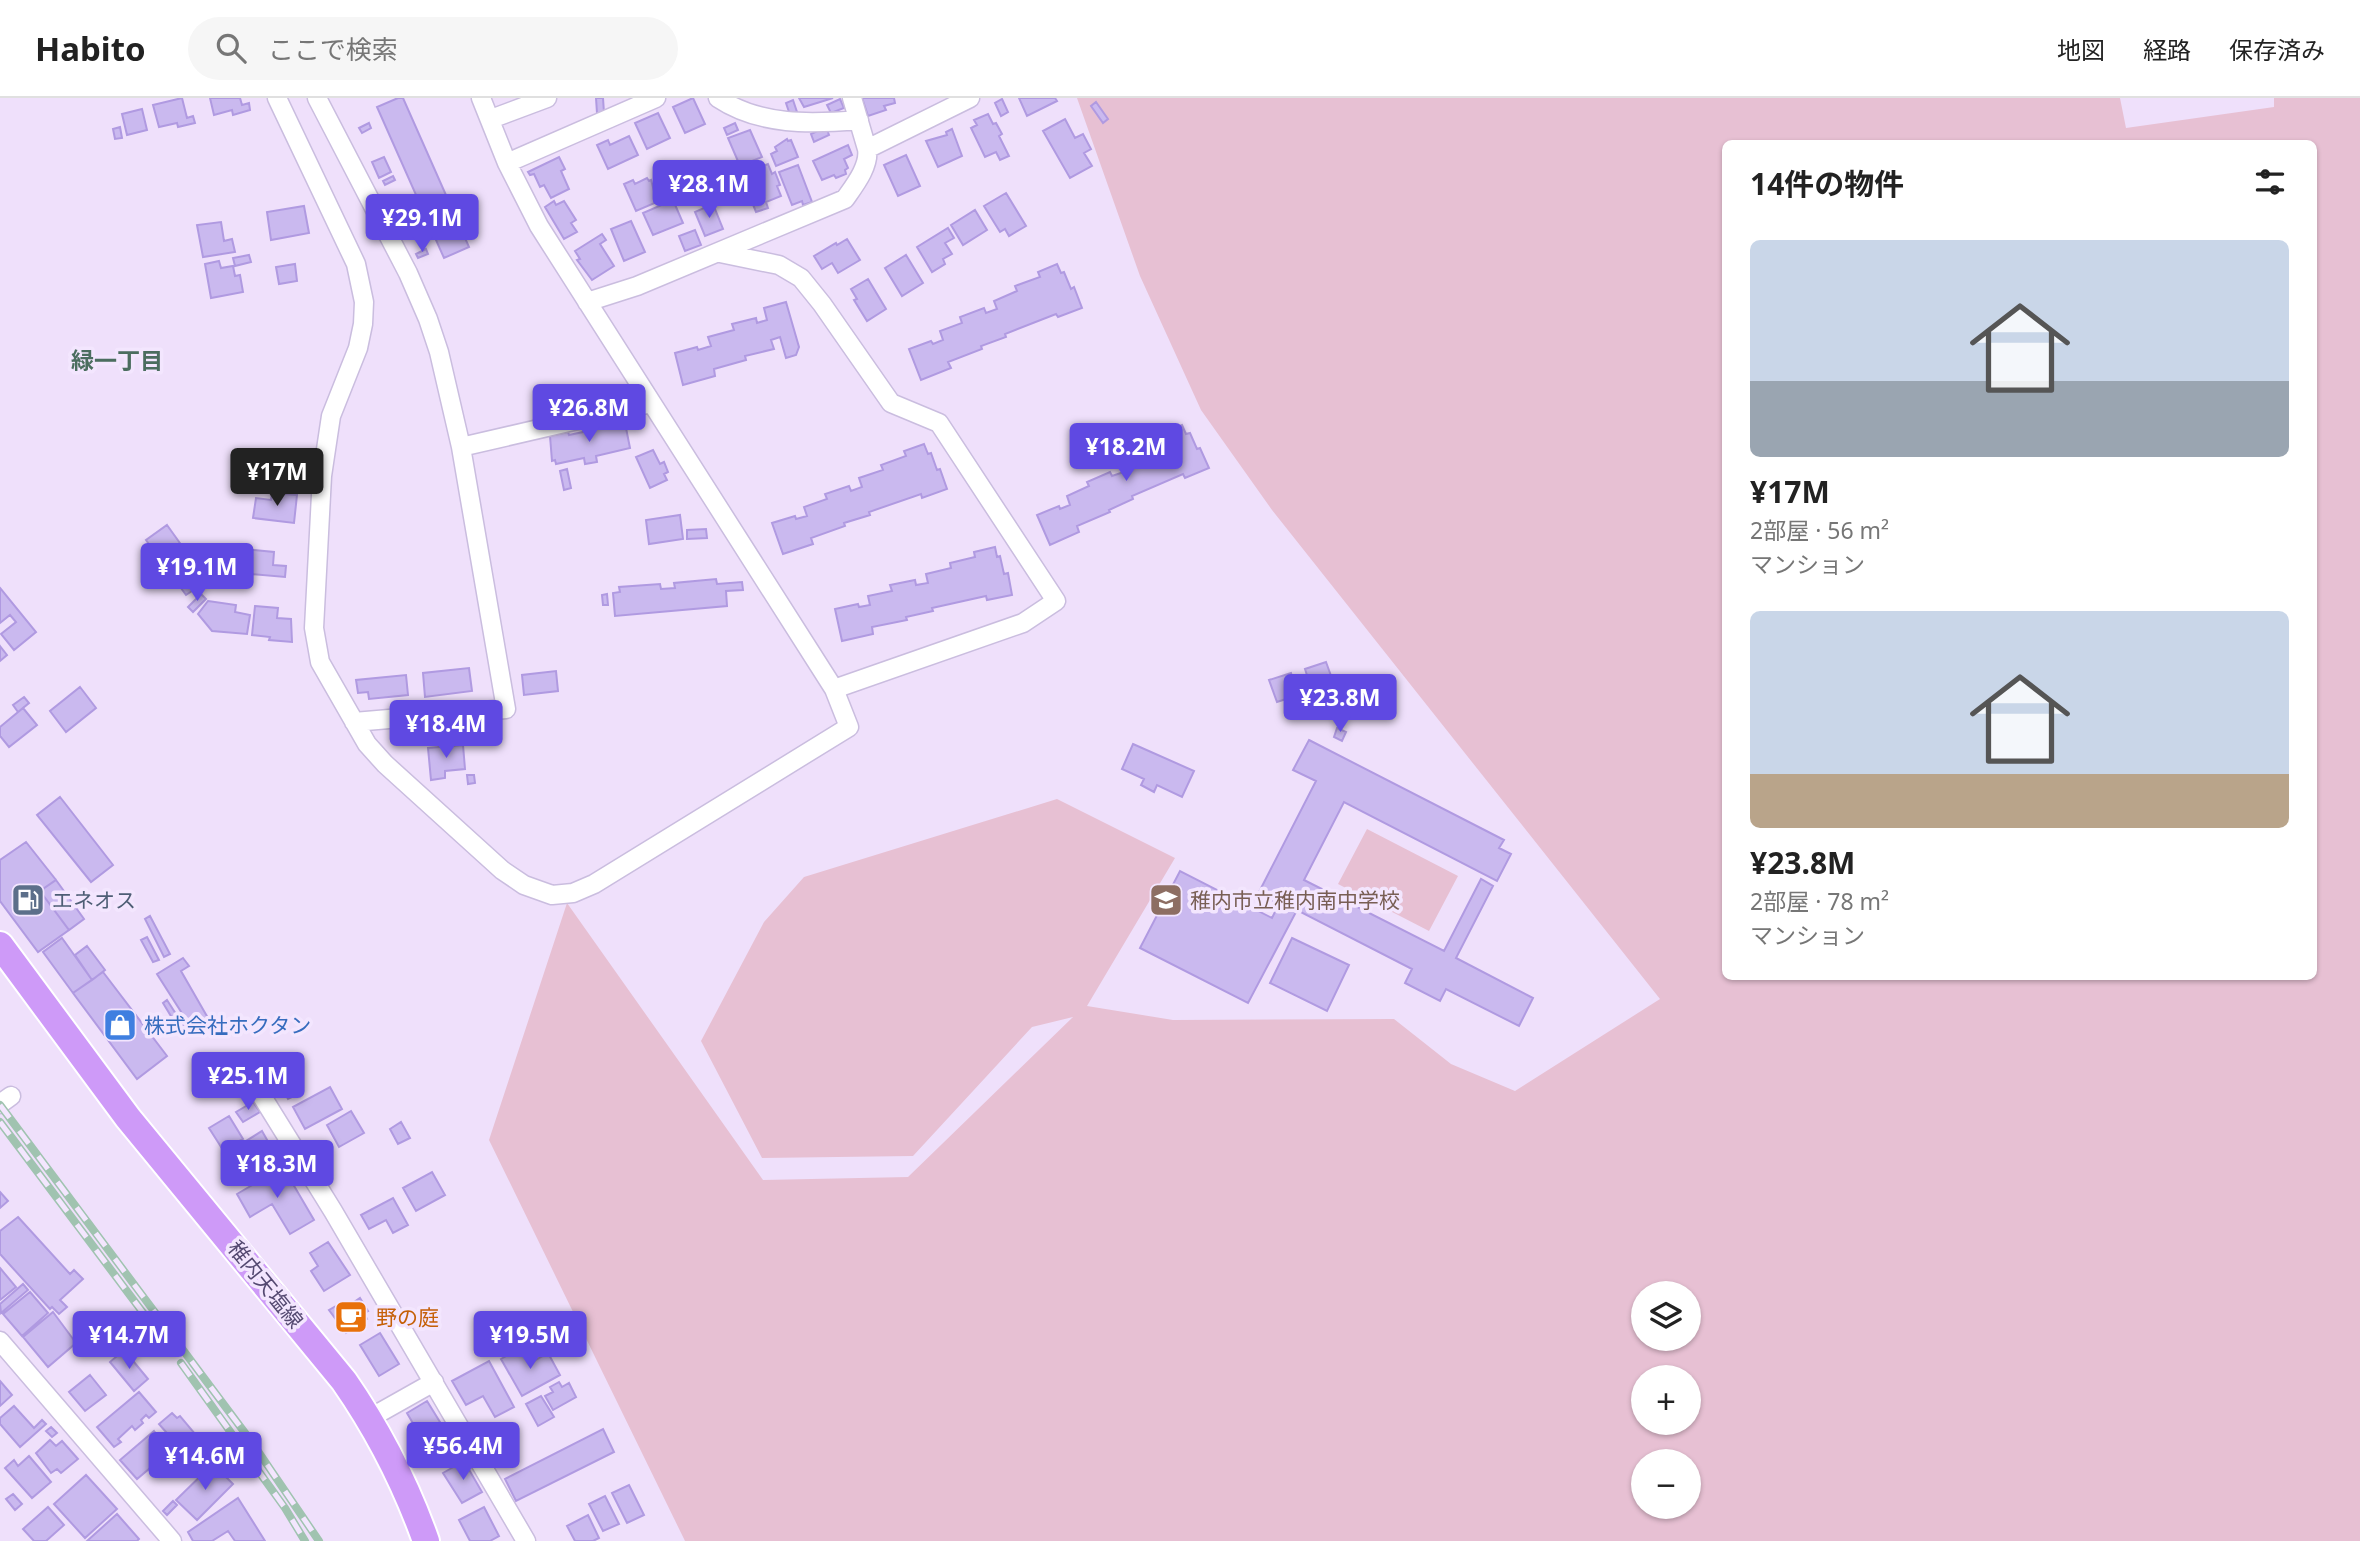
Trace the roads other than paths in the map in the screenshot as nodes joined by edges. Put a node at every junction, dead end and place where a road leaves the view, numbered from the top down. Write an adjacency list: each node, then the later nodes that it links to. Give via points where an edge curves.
1 (277, 98): 19 (street, via 356,264 364,302 358,348 331,416 322,477 314,628 320,662)
2 (317, 98): 17 (street, via 428,319)
3 (481, 98): 10 (street)
4 (547, 98): 10 (street)
5 (656, 98): 13 (street)
6 (718, 98): 11 (street, via 777,121)
7 (852, 98): 11 (street)
8 (970, 98): 9 (street)
9 (950, 103): 12 (street)
10 (491, 119): 13 (street)
11 (859, 120): 12 (street)
12 (867, 149): 14 (street, via 869,157 845,199)
13 (507, 163): 15 (street, via 539,226)
14 (720, 253): 15 (street); 18 (street, via 779,265 801,278 891,403 939,423 1056,601 1023,623)
15 (587, 302): 16 (street)
16 (651, 402): 17 (street); 18 (street)
17 (461, 447): 19 (street, via 506,709)
18 (834, 689): 19 (street, via 849,727 594,884 552,895 524,885 457,831 384,764)
19 (354, 722)
20 (0, 945): 24 (main road, 稚内天塩線, via 128,1118)
21 (245, 1069): 23 (street)
22 (0, 1342): 25 (street)
23 (434, 1382): 24 (street); 27 (street)
24 (370, 1418): 26 (main road, 稚内天塩線)
25 (172, 1541)
26 (426, 1541)
27 (526, 1541)

